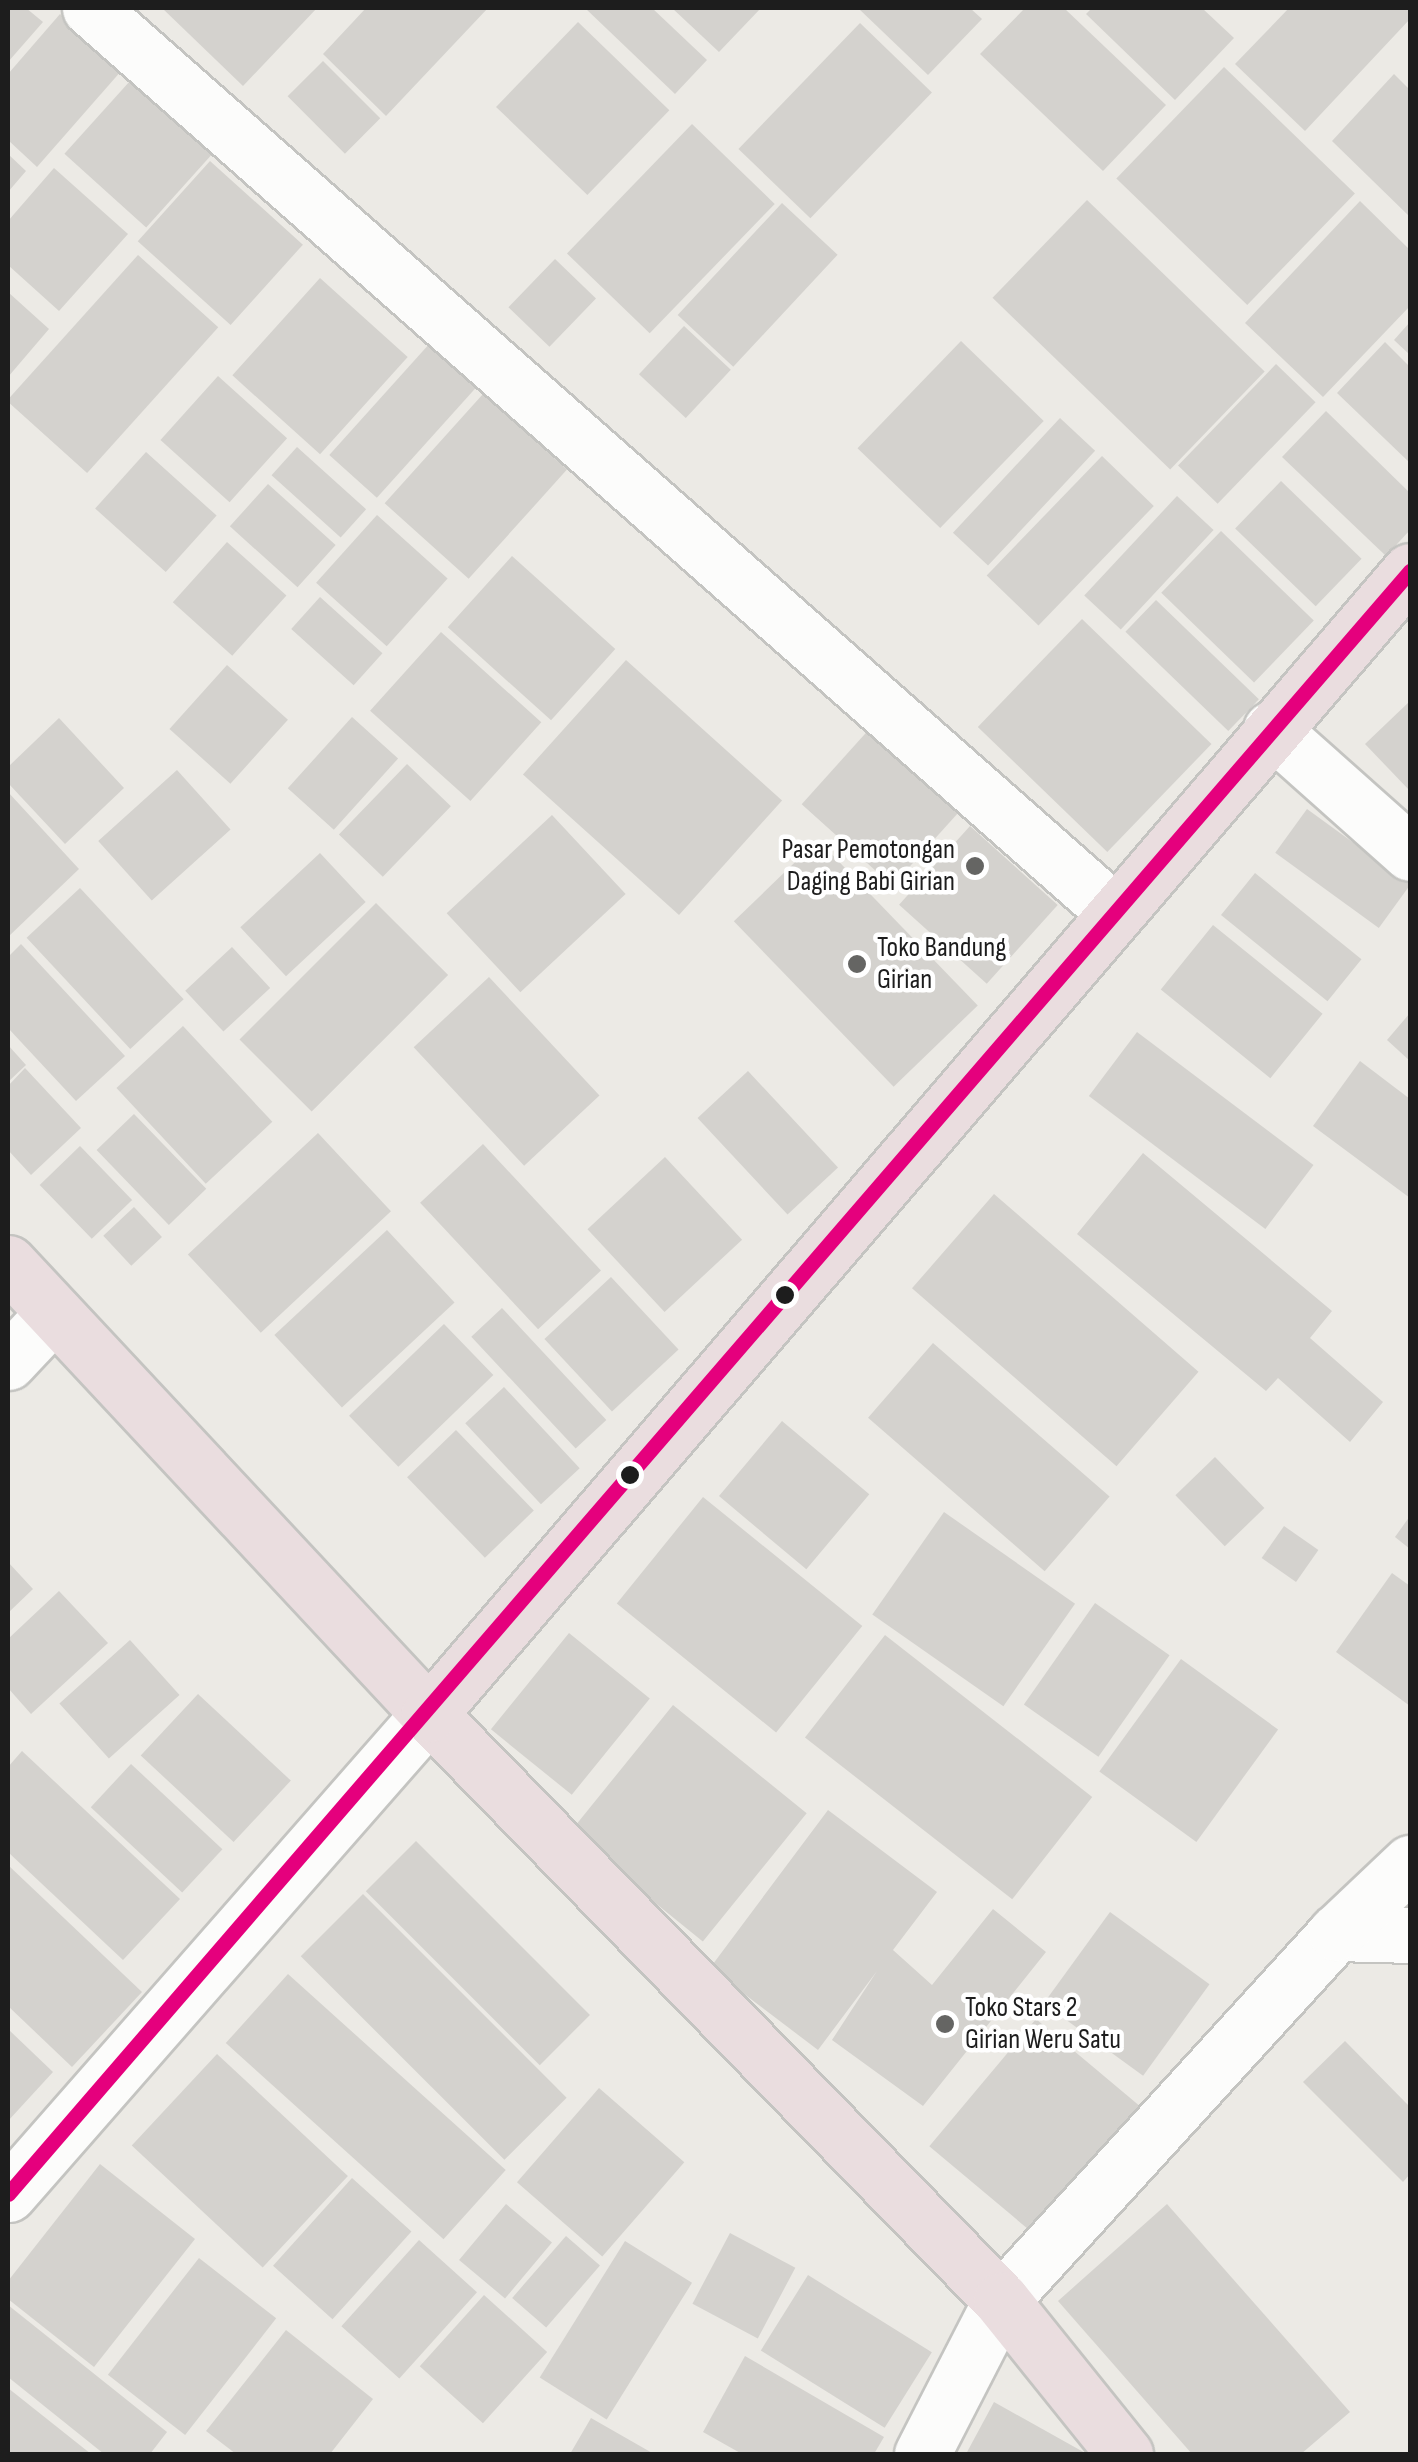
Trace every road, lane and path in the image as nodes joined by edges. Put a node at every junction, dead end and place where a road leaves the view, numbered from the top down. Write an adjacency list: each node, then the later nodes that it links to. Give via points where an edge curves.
1 (90, 8): 5 (street)
2 (1410, 572): 3 (highway)
3 (1271, 729): 4 (street); 5 (highway)
4 (1410, 853)
5 (1114, 911): 9 (highway)
6 (8, 1263): 7 (highway)
7 (54, 1313): 8 (street); 9 (highway)
8 (8, 1362)
9 (429, 1714): 13 (street); 14 (highway)
10 (1410, 1863): 11 (street)
11 (1336, 1933): 12 (street); 14 (street)
12 (1410, 1935)
13 (8, 2194)
14 (1001, 2300): 15 (street); 16 (highway)
15 (922, 2454)
16 (1125, 2454)

